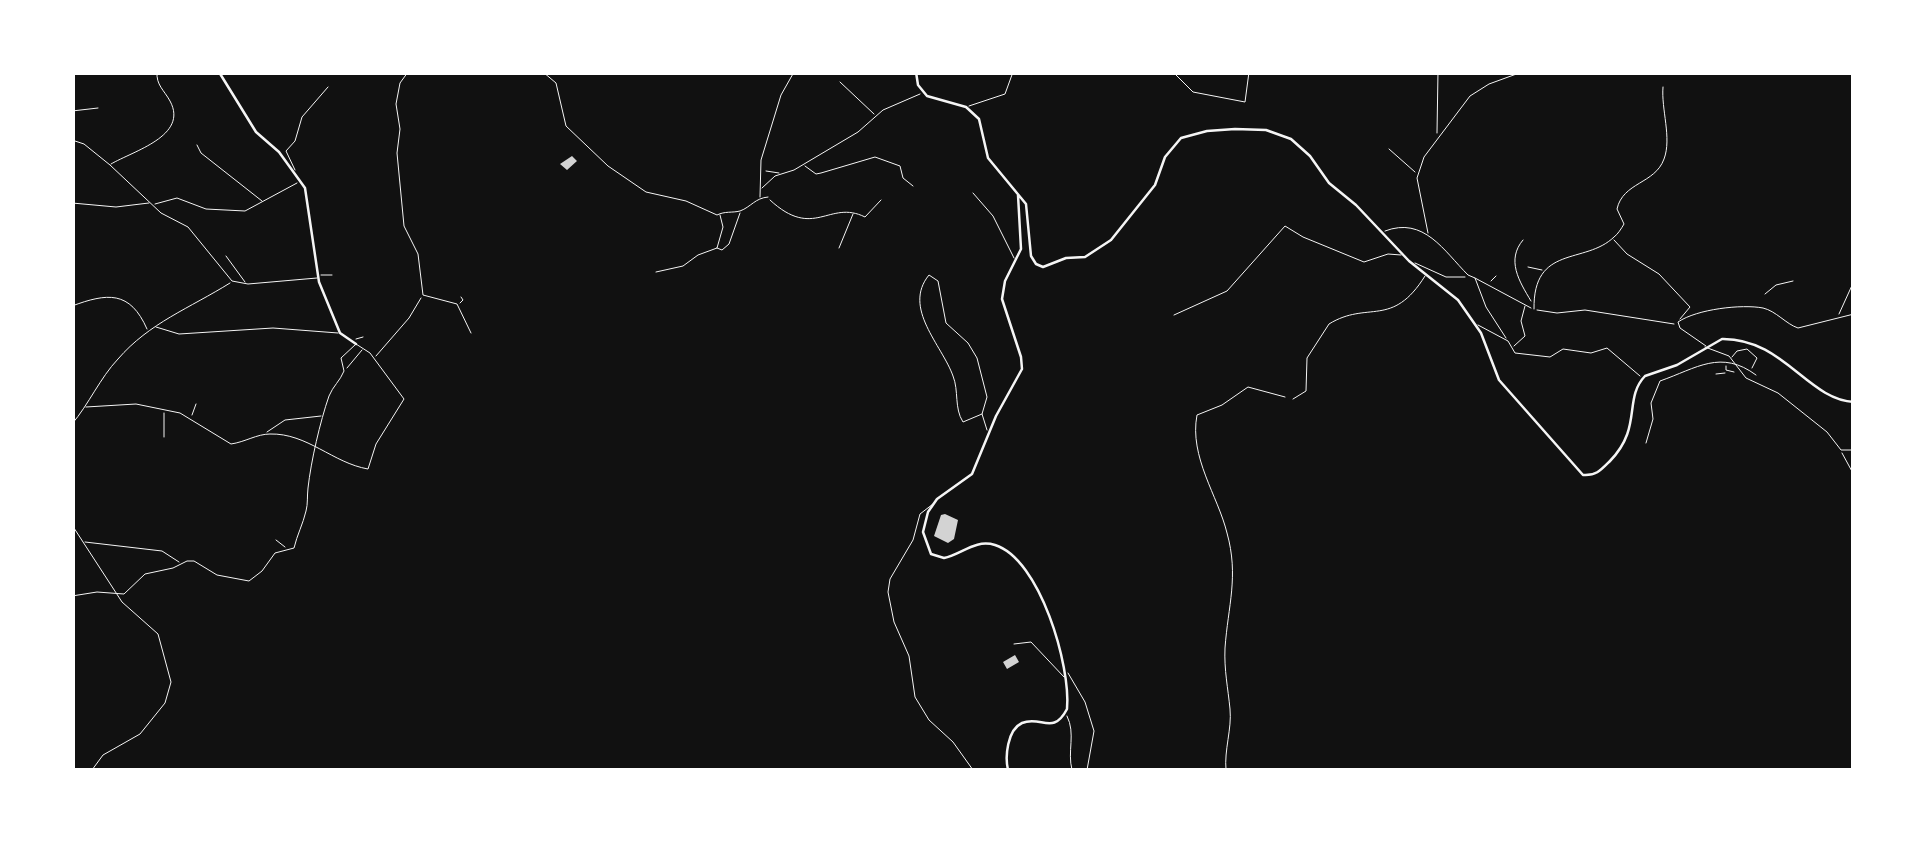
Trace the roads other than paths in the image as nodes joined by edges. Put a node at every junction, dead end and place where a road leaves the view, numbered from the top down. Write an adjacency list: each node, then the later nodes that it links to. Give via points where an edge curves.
1 (157, 72): 27 (street, via 173,120 160,139)
2 (219, 72): 29 (street, via 256,132)
3 (408, 72): 73 (street, via 396,104 398,153 404,226 418,254)
4 (543, 72): 45 (street, via 556,83 566,126 608,166 646,192)
5 (794, 72): 28 (street, via 781,95)
6 (916, 72): 15 (street)
7 (1013, 72): 16 (street, via 1005,94)
8 (1174, 72): 9 (street, via 1194,92 1245,102)
9 (1249, 72)
10 (1438, 72): 22 (street)
11 (1522, 72): 22 (street, via 1470,96)
12 (840, 82): 21 (street)
13 (1662, 87): 50 (street, via 1664,161 1623,194 1617,210 1624,224)
14 (328, 88): 29 (street, via 302,116 286,151)
15 (924, 93): 17 (street); 21 (street)
16 (977, 104): 17 (street); 20 (street)
17 (966, 107): 20 (street)
18 (98, 108): 19 (street)
19 (72, 111)
20 (972, 111): 35 (street, via 982,124 988,158)
21 (876, 115): 26 (street)
22 (1438, 136): 31 (street)
23 (72, 140): 27 (street)
24 (197, 145): 40 (street)
25 (1388, 150): 31 (street)
26 (803, 164): 30 (street); 33 (street, via 821,174 875,157 900,166)
27 (110, 165): 42 (street)
28 (762, 170): 30 (street); 34 (street)
29 (295, 173): 32 (street)
30 (781, 173): 34 (street)
31 (1417, 174): 47 (street)
32 (300, 181): 40 (street); 63 (street, via 310,202)
33 (912, 186)
34 (764, 188): 37 (street); 38 (street)
35 (1018, 193): 46 (street, via 1036,264 1086,257 1111,240 1155,185 1174,144 1192,134 1276,132 1298,144); 56 (street, via 1022,235)
36 (973, 194): 56 (street)
37 (760, 197): 38 (street); 43 (street)
38 (768, 197): 44 (street, via 806,221)
39 (881, 200): 44 (street, via 867,216)
40 (266, 202): 42 (street, via 245,212 177,198)
41 (72, 203): 42 (street)
42 (150, 204): 69 (street, via 188,227)
43 (741, 210): 45 (street); 52 (street, via 729,244)
44 (854, 212): 53 (street)
45 (720, 214): 52 (street)
46 (1383, 233): 47 (street, via 1412,227); 55 (street)
47 (1428, 233): 64 (street)
48 (1524, 240): 75 (street, via 1514,254 1517,277)
49 (1593, 240): 51 (street)
50 (1614, 240): 51 (street); 84 (street, via 1690,307)
51 (1596, 246): 60 (street)
52 (717, 248): 59 (street)
53 (839, 248)
54 (226, 256): 70 (street)
55 (1404, 256): 57 (street); 81 (street, via 1364,262 1285,226 1227,290)
56 (1016, 261): 117 (street, via 1002,299 1022,369)
57 (1409, 261): 61 (street); 64 (street, via 1446,277)
58 (1528, 268): 60 (street, via 1540,266)
59 (656, 272)
60 (1543, 273): 75 (street)
61 (1426, 274): 83 (street); 106 (street, via 1400,305 1329,324 1307,358 1308,386)
62 (332, 275): 63 (street)
63 (318, 276): 70 (street); 88 (street)
64 (1468, 276): 66 (street)
65 (1496, 276): 71 (street)
66 (1474, 278): 71 (street); 91 (street)
67 (1793, 281): 72 (street)
68 (1854, 281): 82 (street)
69 (232, 282): 70 (street); 85 (street)
70 (246, 284)
71 (1489, 284): 77 (street)
72 (1765, 294)
73 (423, 295): 76 (street); 96 (street)
74 (461, 297): 76 (street)
75 (1533, 303): 79 (street)
76 (458, 304): 89 (street)
77 (1526, 305): 79 (street); 94 (street, via 1525,336)
78 (72, 306): 86 (street, via 113,296 132,306)
79 (1534, 309): 84 (street)
80 (1854, 314): 82 (street)
81 (1174, 315)
82 (1839, 316): 84 (street, via 1798,328 1760,308 1701,311)
83 (1476, 324): 91 (street); 105 (street, via 1499,380 1584,476 1594,475 1622,448)
84 (1678, 324): 93 (street)
85 (152, 326): 86 (street); 88 (street, via 179,334 273,328)
86 (148, 330): 109 (street, via 118,358)
87 (1510, 333): 91 (street)
88 (340, 334): 92 (street)
89 (471, 334)
90 (363, 337): 92 (street)
91 (1507, 339): 94 (street)
92 (355, 343): 95 (street); 99 (street, via 341,358)
93 (1705, 346): 97 (street); 105 (street); 107 (street, via 1727,338 1756,344 1839,400)
94 (1512, 347): 105 (street, via 1548,357 1563,349 1605,348)
95 (362, 350): 96 (street); 99 (street)
96 (374, 358): 121 (street, via 404,400 369,468)
97 (1732, 360): 98 (street); 101 (street); 102 (street); 102 (street, via 1748,349 1757,358)
98 (1726, 363): 100 (street); 120 (street, via 1698,365 1658,382)
99 (344, 370): 113 (street)
100 (1726, 370): 101 (street); 103 (street)
101 (1737, 370): 122 (street, via 1778,393)
102 (1751, 371): 104 (street)
103 (1716, 374)
104 (1756, 375)
105 (1642, 379)
106 (1293, 399)
107 (1854, 402)
108 (196, 404): 115 (street)
109 (86, 407): 110 (street); 112 (street)
110 (164, 410): 115 (street); 119 (street)
111 (982, 414): 111 (street, via 987,396 977,358 946,323 938,281 930,274 921,295 923,316 954,376 958,416 968,422); 117 (street)
112 (80, 416): 114 (street); 116 (street)
113 (324, 416): 118 (street, via 285,420); 121 (street)
114 (72, 418)
115 (192, 418): 118 (street, via 227,443)
116 (72, 424)
117 (989, 433): 125 (street, via 972,474)
118 (264, 434): 121 (street)
119 (164, 437)
120 (1646, 444)
121 (317, 448): 129 (street, via 305,513 294,548)
122 (1841, 450): 123 (street); 124 (street)
123 (1854, 450)
124 (1854, 475)
125 (933, 504): 134 (street, via 923,532 931,554 954,556 978,543 1002,548 1039,592); 137 (street, via 920,514 888,592 915,698)
126 (72, 526): 128 (street)
127 (276, 540): 129 (street)
128 (82, 541): 130 (street, via 162,551); 131 (street)
129 (286, 550): 130 (street, via 249,581 212,573 194,561)
130 (180, 564): 131 (street, via 146,574)
131 (116, 594): 132 (street); 136 (street, via 160,637 171,688 140,734 103,755)
132 (72, 596)
133 (1014, 644): 134 (street, via 1032,642)
134 (1066, 675): 135 (street); 140 (street, via 1094,731)
135 (1065, 714): 138 (street, via 1052,724 1020,726 1008,747); 139 (street)
136 (92, 770)
137 (973, 770)
138 (1008, 770)
139 (1072, 770)
140 (1088, 770)

